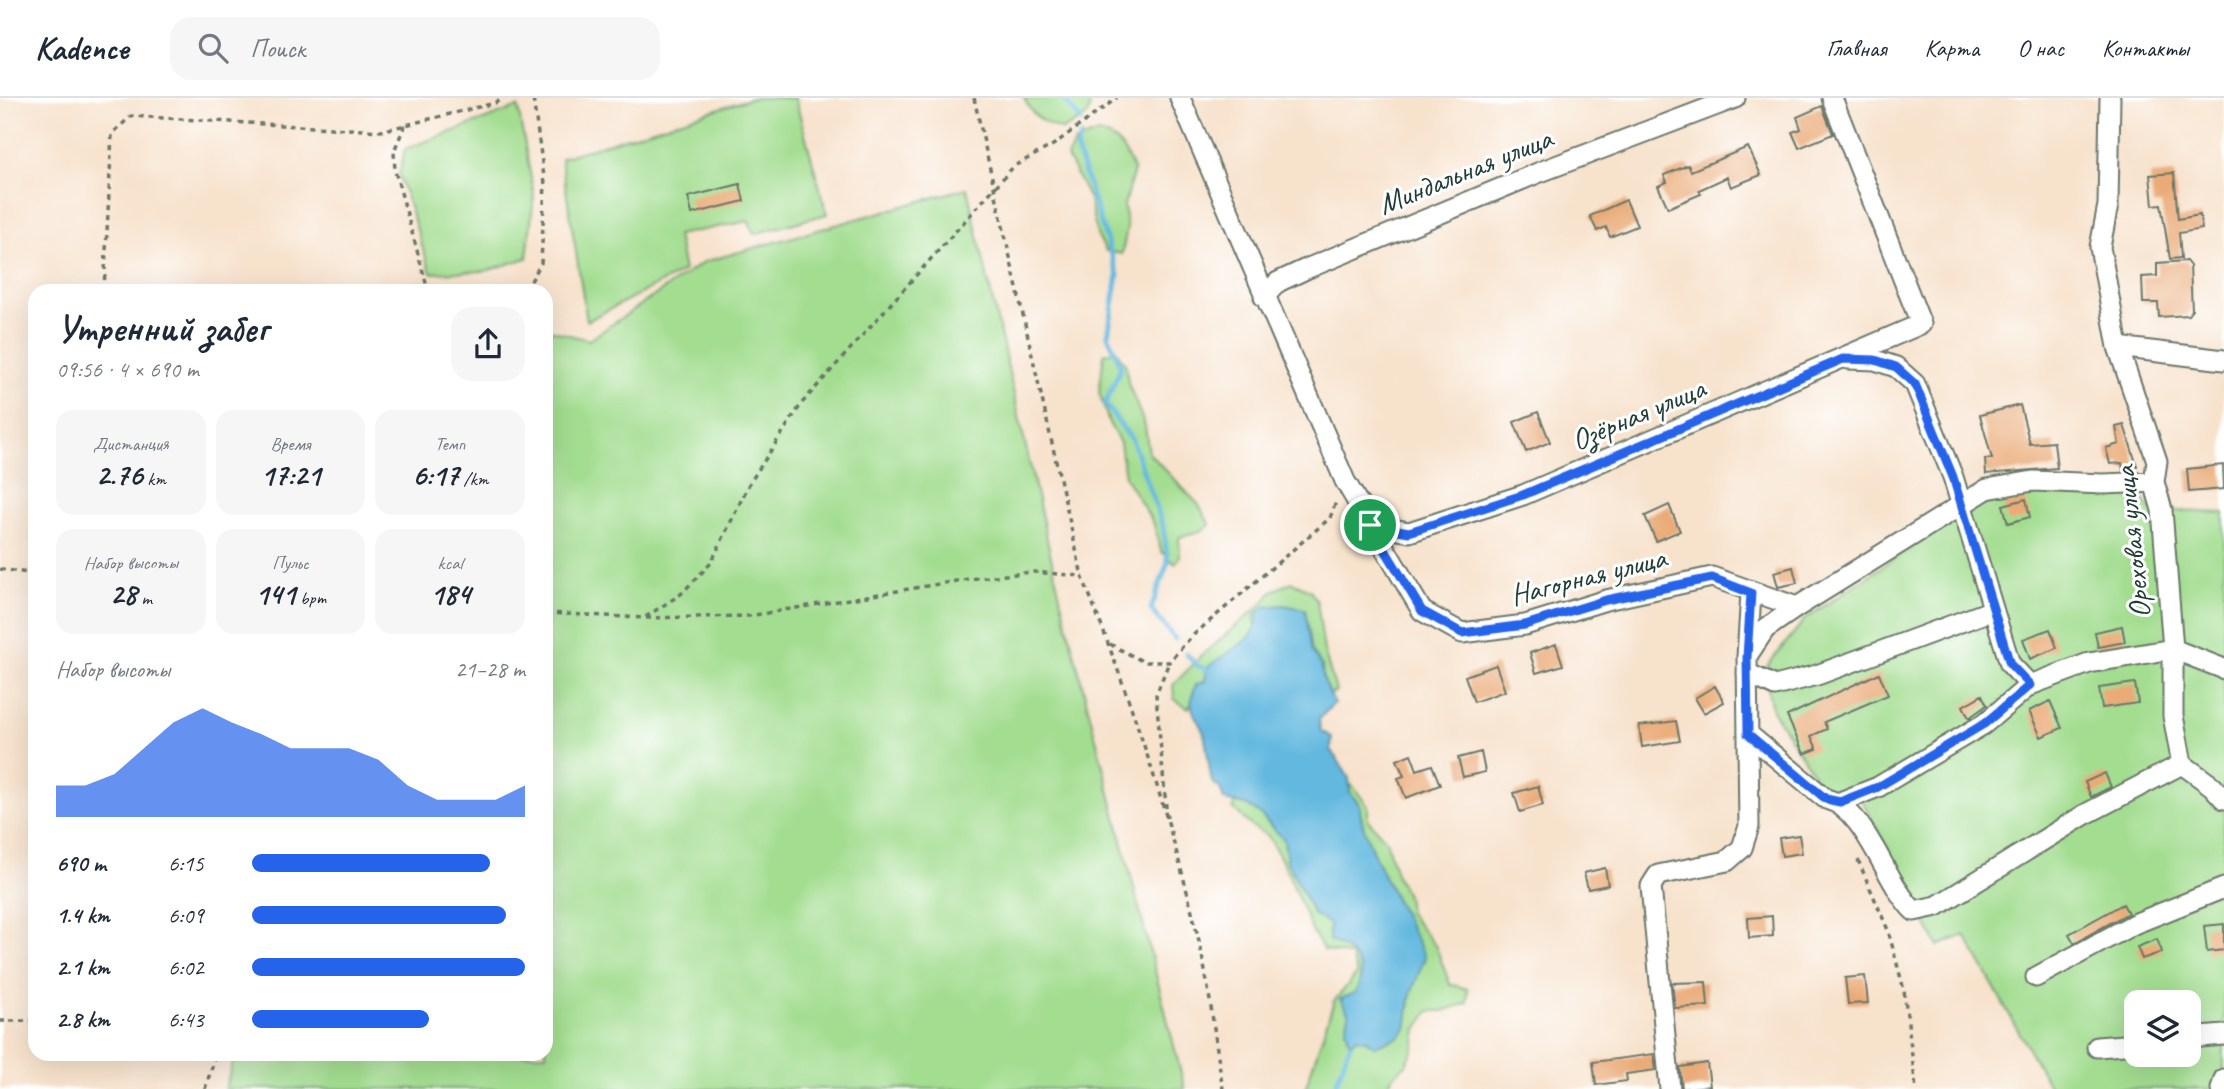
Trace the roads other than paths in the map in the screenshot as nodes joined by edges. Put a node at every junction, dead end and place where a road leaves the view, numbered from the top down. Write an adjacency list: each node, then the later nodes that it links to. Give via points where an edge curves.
1 (1180, 98): 5 (street)
2 (1735, 98): 5 (street, Миндальная улица, via 1316,265 1278,282)
3 (1832, 98): 7 (street, Озёрная улица, via 1921,324)
4 (2110, 98): 6 (street, Ореховая улица, via 2108,205 2101,247)
5 (1264, 298): 11 (street, via 1345,481)
6 (2118, 347): 8 (street); 9 (street, Ореховая улица, via 2157,461)
7 (1843, 359): 10 (street, via 1875,360 1896,367 1915,384); 11 (street, Озёрная улица, via 1523,495 1409,532)
8 (2224, 360)
9 (2154, 482): 10 (street, via 2032,481 1987,489); 15 (street, Ореховая улица, via 2162,510)
10 (1962, 504): 13 (street); 14 (street)
11 (1370, 525): 12 (street, Нагорная улица, via 1422,611 1462,633 1525,625 1606,600 1712,578)
12 (1751, 593): 13 (street, Нагорная улица); 16 (street)
13 (1797, 607): 16 (street, via 1765,629)
14 (1993, 610): 16 (street, via 1775,686); 18 (street, via 2010,664)
15 (2173, 649): 17 (street); 18 (street, via 2089,663); 20 (street, Ореховая улица, via 2173,716)
16 (1747, 665): 19 (street)
17 (2224, 670)
18 (2030, 685): 22 (street, via 1984,724 1878,787)
19 (1748, 734): 22 (street, via 1826,799); 30 (street, via 1749,826 1742,848 1727,861 1658,875 1651,886)
20 (2182, 764): 21 (street); 22 (street, via 2084,815 1937,906 1914,911)
21 (2220, 791)
22 (1840, 802)
23 (2224, 888): 24 (street, via 2134,924)
24 (2036, 977)
25 (2224, 1035): 26 (street)
26 (2201, 1037)
27 (2124, 1045): 28 (street)
28 (2097, 1048)
29 (2224, 1079): 31 (street)
30 (1670, 1089)
31 (2221, 1089)

